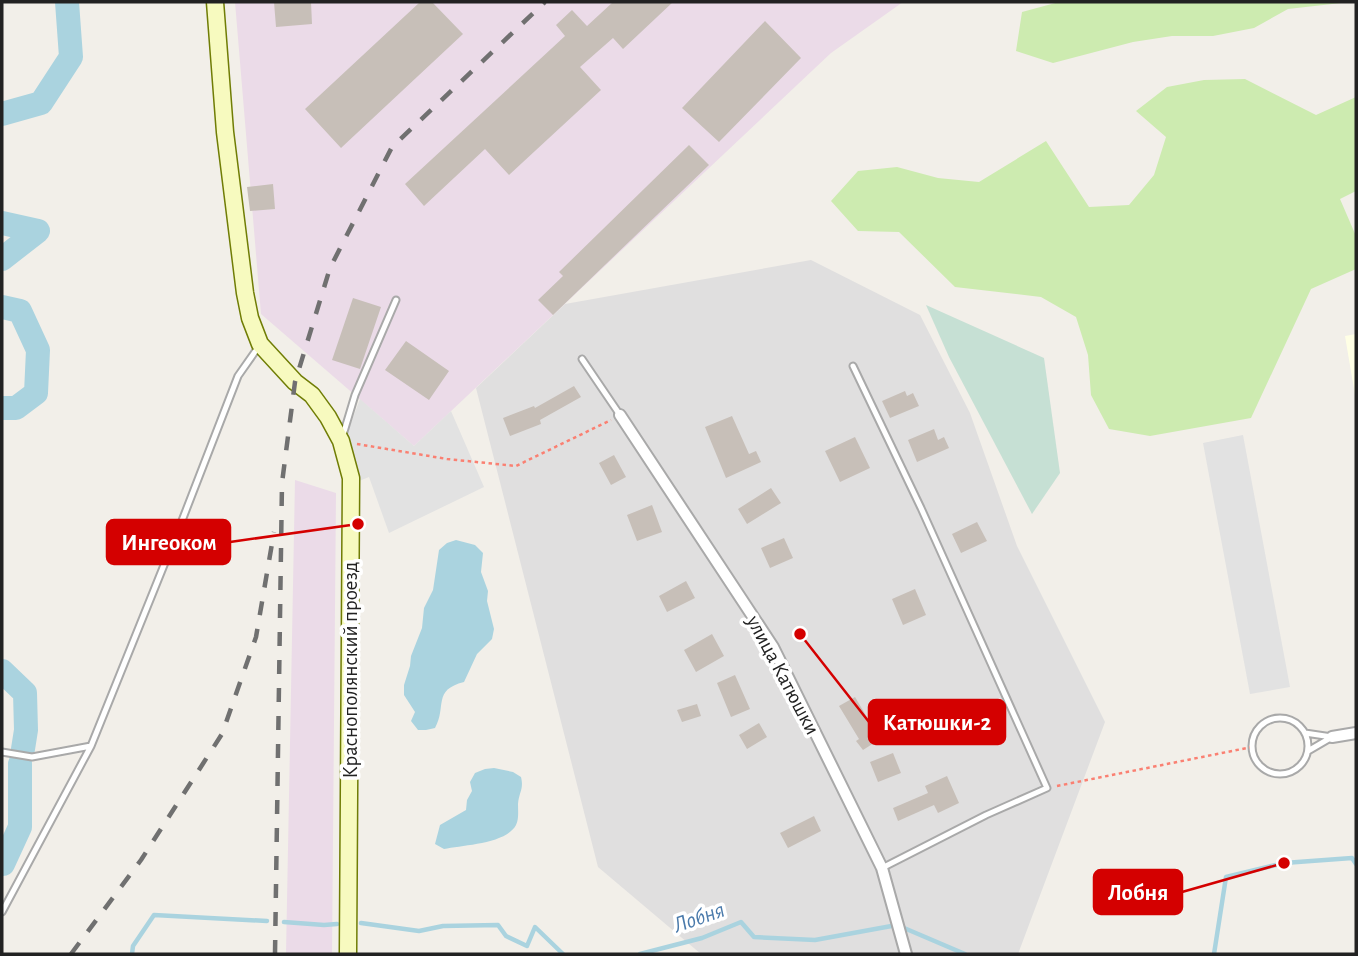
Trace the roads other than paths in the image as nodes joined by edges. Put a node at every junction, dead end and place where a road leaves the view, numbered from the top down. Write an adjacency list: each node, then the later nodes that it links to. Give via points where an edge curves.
1 (215, 2): 3 (main road, Краснополянский проезд, via 245,293)
2 (396, 300): 7 (lane, via 355,395)
3 (260, 344): 7 (main road, Краснополянский проезд, via 312,395); 11 (lane, via 238,376)
4 (582, 359): 6 (lane)
5 (853, 366): 14 (lane, via 1047,788)
6 (620, 415): 14 (street, улица Катюшки, via 772,647)
7 (341, 441): 16 (main road, Краснополянский проезд, via 351,478)
8 (1305, 733): 10 (lane); 12 (lane); 12 (lane, via 1292,720 1273,719 1258,729 1252,747 1259,764 1283,774 1299,766)
9 (1356, 733): 10 (street)
10 (1332, 737): 12 (lane)
11 (91, 746): 13 (lane, via 32,757); 15 (lane)
12 (1308, 751)
13 (2, 752)
14 (882, 868): 17 (street, улица Катюшки)
15 (2, 912)
16 (348, 954)
17 (906, 954)

